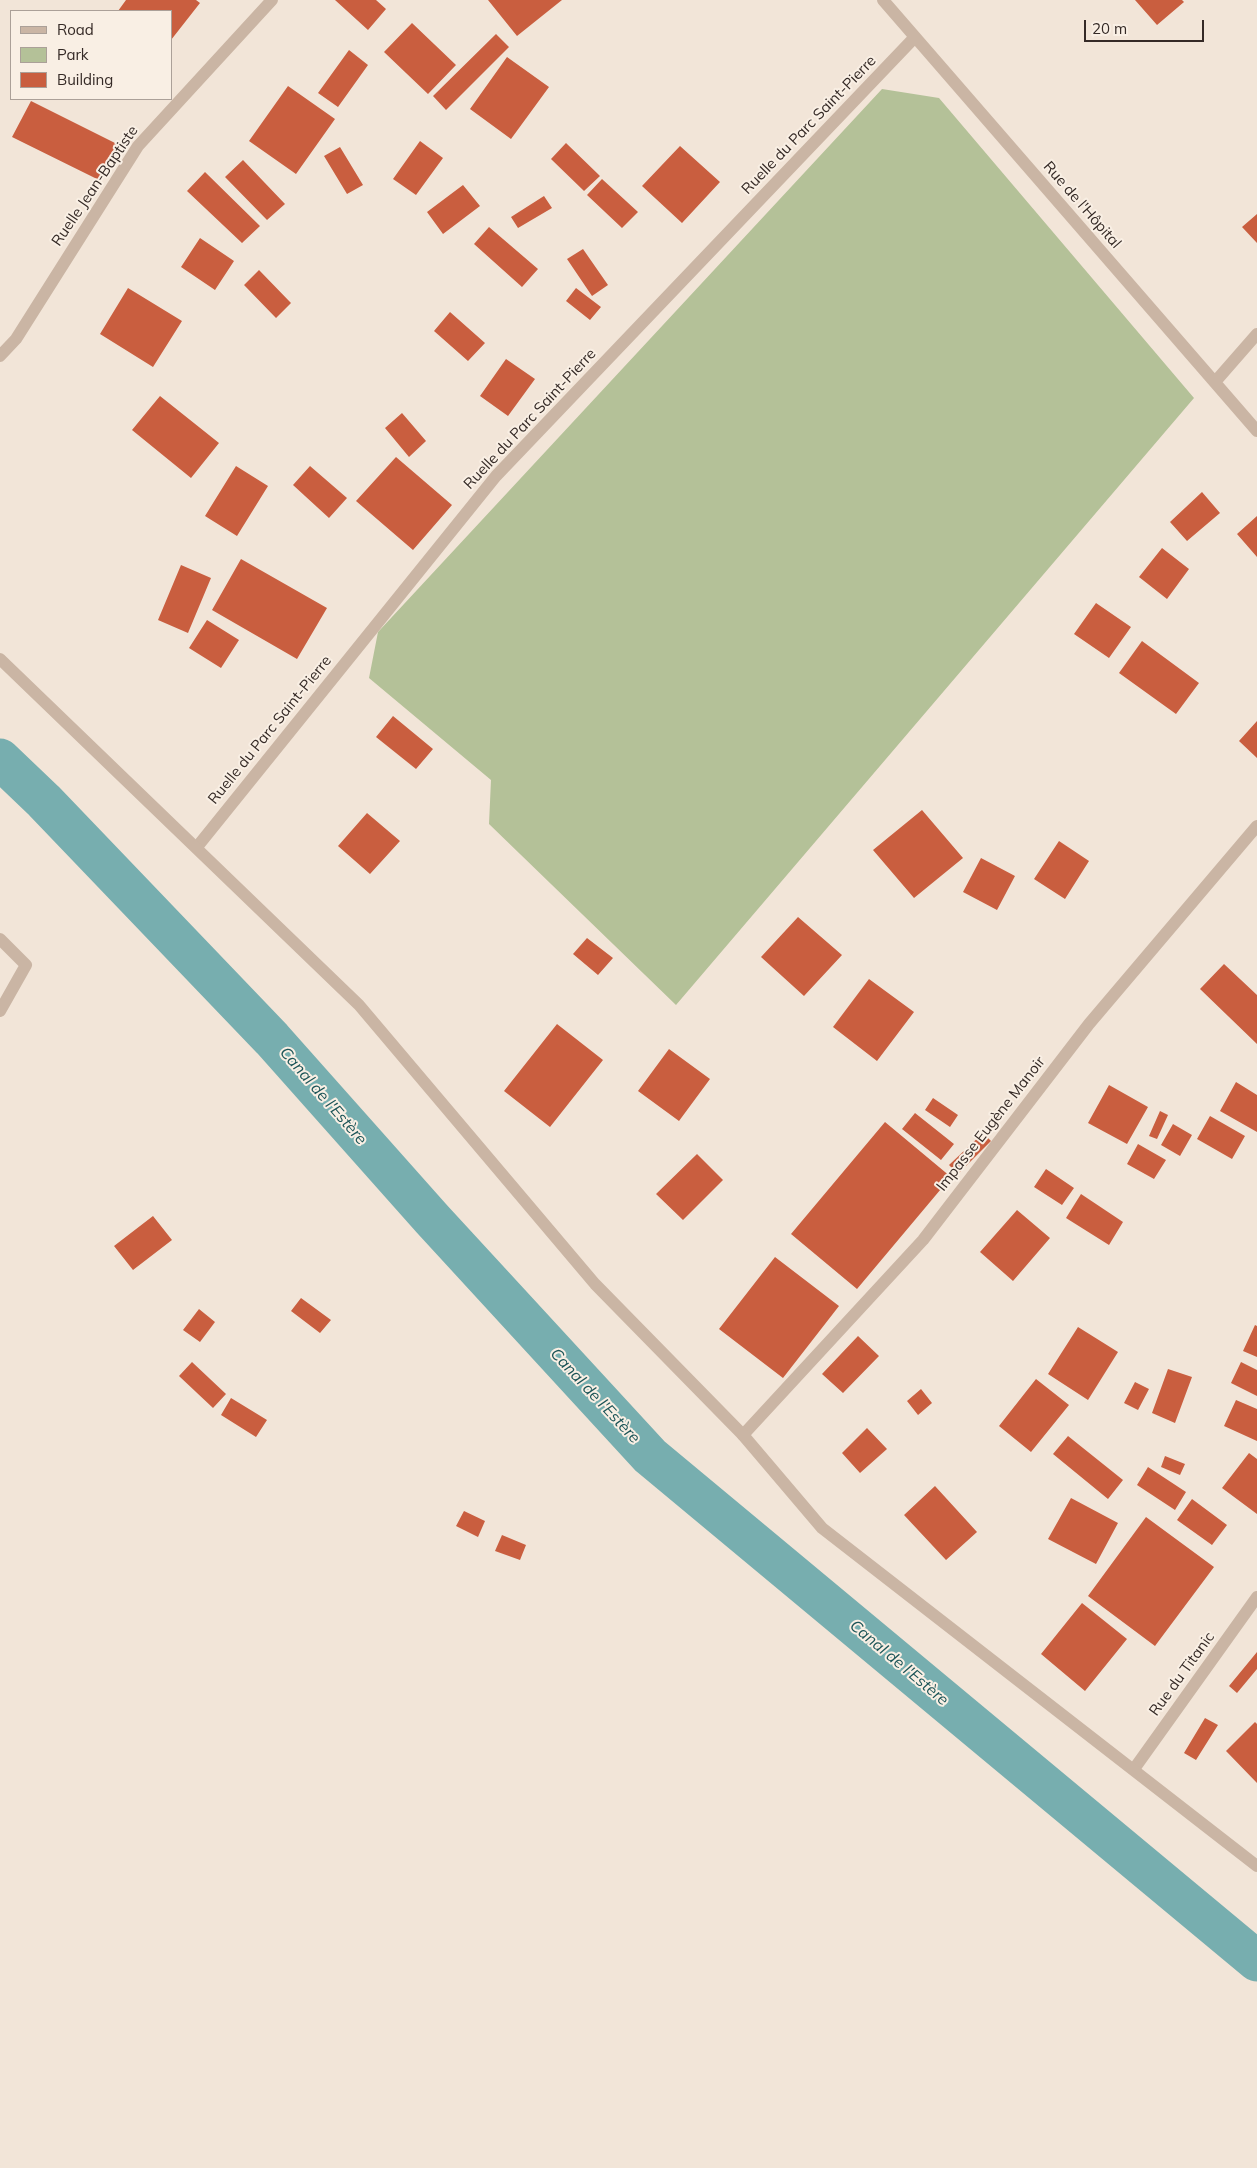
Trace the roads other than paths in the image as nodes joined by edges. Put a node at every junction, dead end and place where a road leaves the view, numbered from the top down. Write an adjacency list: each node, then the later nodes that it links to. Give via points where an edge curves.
1 (272, 0): 5 (street, Ruelle Jean-Baptiste, via 138,146 16,339)
2 (883, 0): 3 (street, Rue de l'Hôpital)
3 (915, 38): 6 (street, Rue de l'Hôpital); 10 (street, Ruelle du Parc Saint-Pierre, via 496,476)
4 (1257, 334): 6 (street)
5 (0, 356)
6 (1215, 382): 7 (street, Rue de l'Hôpital)
7 (1257, 431)
8 (0, 659): 10 (street)
9 (1257, 826): 13 (street, Impasse Eugène Manoir, via 1089,1024 923,1240)
10 (197, 846): 13 (street, via 359,1005 595,1284)
11 (0, 940): 12 (street, via 26,965)
12 (0, 1011)
13 (743, 1436): 15 (street, via 822,1528)
14 (1257, 1597): 15 (street, Rue du Titanic)
15 (1134, 1769): 16 (street)
16 (1257, 1866)

